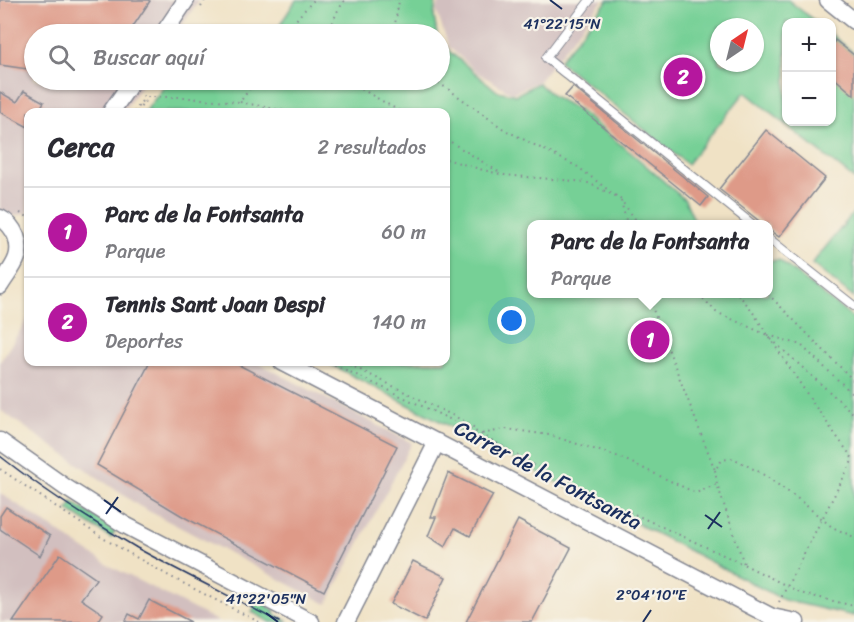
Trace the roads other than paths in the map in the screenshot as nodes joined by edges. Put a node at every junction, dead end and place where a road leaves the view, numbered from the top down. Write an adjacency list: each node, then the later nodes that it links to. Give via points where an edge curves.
1 (186, 0): 5 (street)
2 (590, 0): 9 (lane, via 546,58)
3 (828, 0): 4 (street)
4 (854, 21)
5 (170, 24)
6 (133, 90): 7 (street)
7 (115, 108)
8 (2, 219): 10 (street); 12 (street, via 14,231)
9 (746, 220)
10 (24, 228)
11 (773, 242): 14 (lane)
12 (21, 255): 13 (street)
13 (2, 279)
14 (854, 306)
15 (290, 366): 17 (street, Carrer de la Fontsanta)
16 (0, 441): 19 (street, via 125,525)
17 (437, 442): 18 (street, Carrer de la Fontsanta); 20 (street)
18 (762, 617): 21 (street, Carrer de la Fontsanta)
19 (311, 622)
20 (346, 622)
21 (796, 622)

